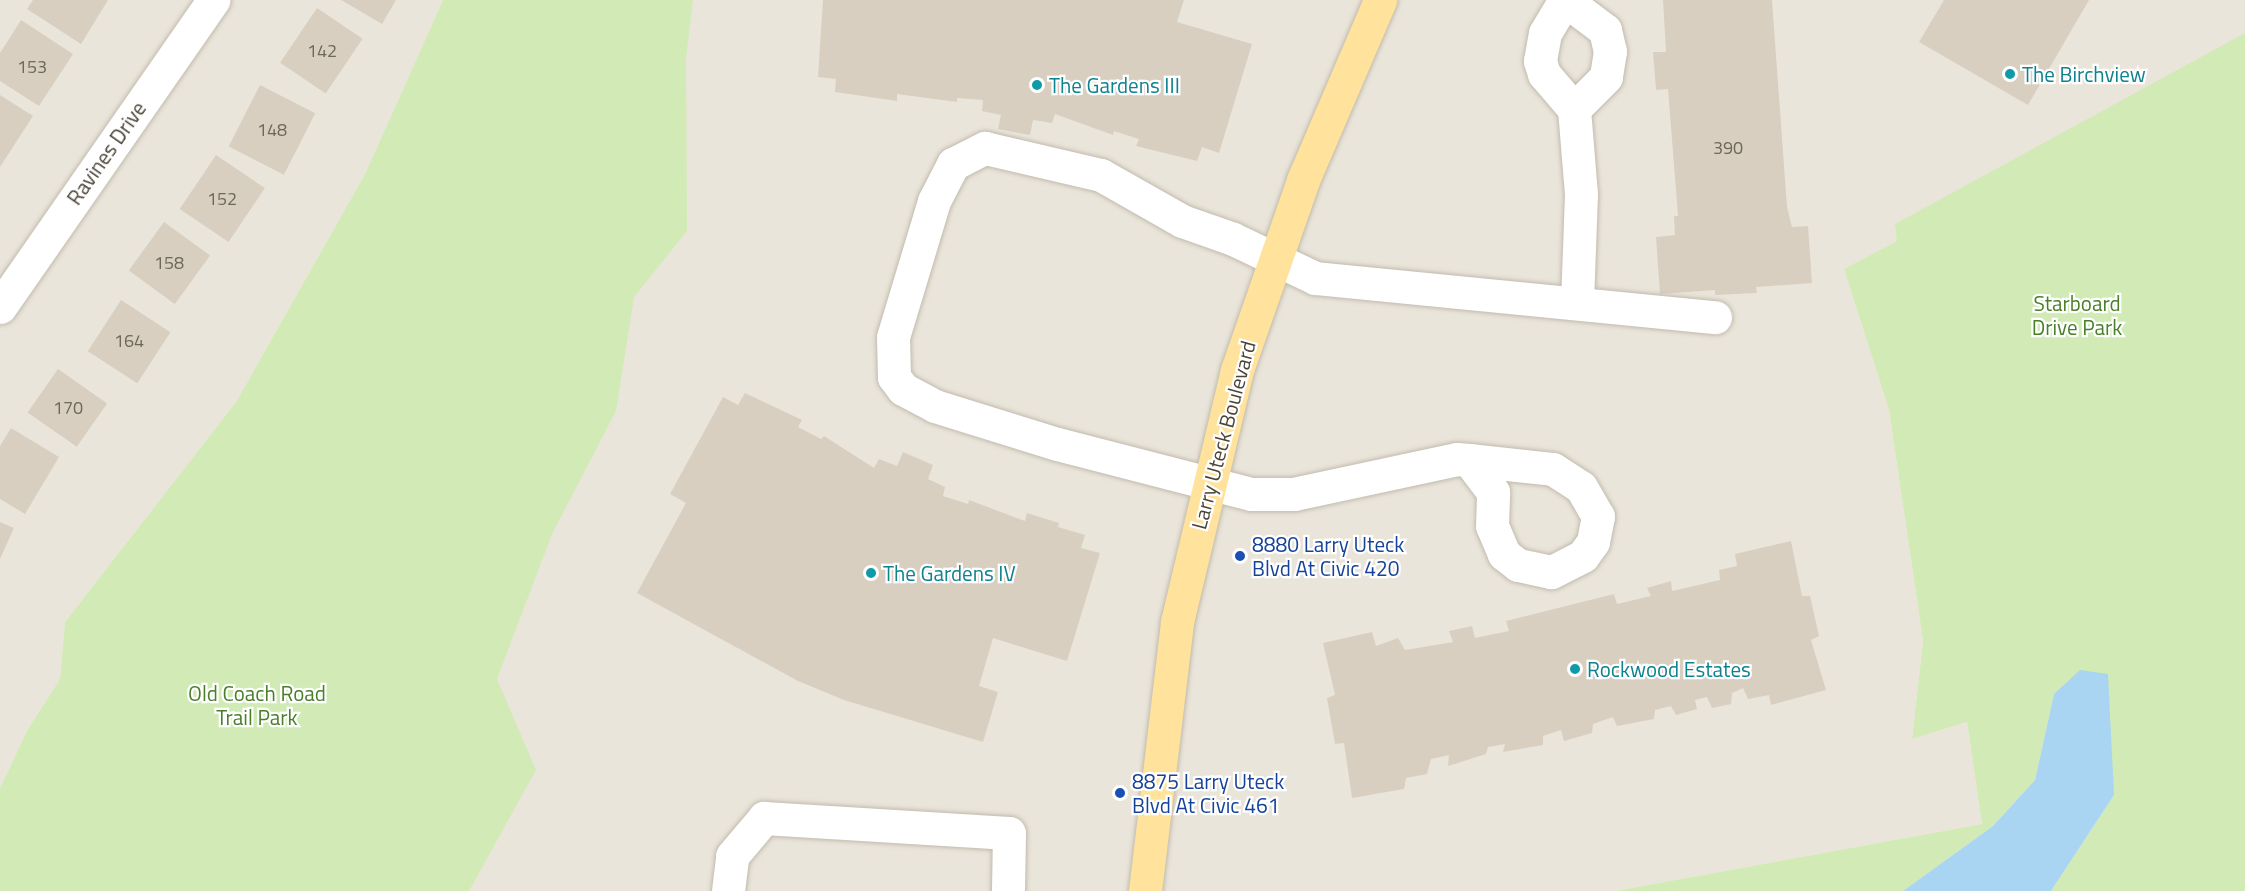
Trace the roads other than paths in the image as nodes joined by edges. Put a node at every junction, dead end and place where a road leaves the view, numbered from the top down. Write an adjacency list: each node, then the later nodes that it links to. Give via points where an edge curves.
1 (213, 0): 6 (street, Ravines Drive)
2 (1380, 0): 4 (main road, Larry Uteck Boulevard, via 1334,102)
3 (1574, 109): 5 (street, via 1581,194)
4 (1274, 260): 5 (street, via 1315,278); 9 (main road, Larry Uteck Boulevard, via 1237,370); 9 (street, via 1233,239 1182,221 1101,175 985,148 953,164 934,201 898,320 891,359 894,377 903,389 935,406 1057,444)
5 (1577, 303): 7 (street)
6 (0, 307)
7 (1715, 317)
8 (1469, 460): 9 (street, via 1457,459 1294,494 1251,494)
9 (1208, 483): 12 (main road, Larry Uteck Boulevard, via 1177,622)
10 (728, 891): 11 (street, via 732,856 764,818 1009,833)
11 (1008, 891)
12 (1144, 891)

